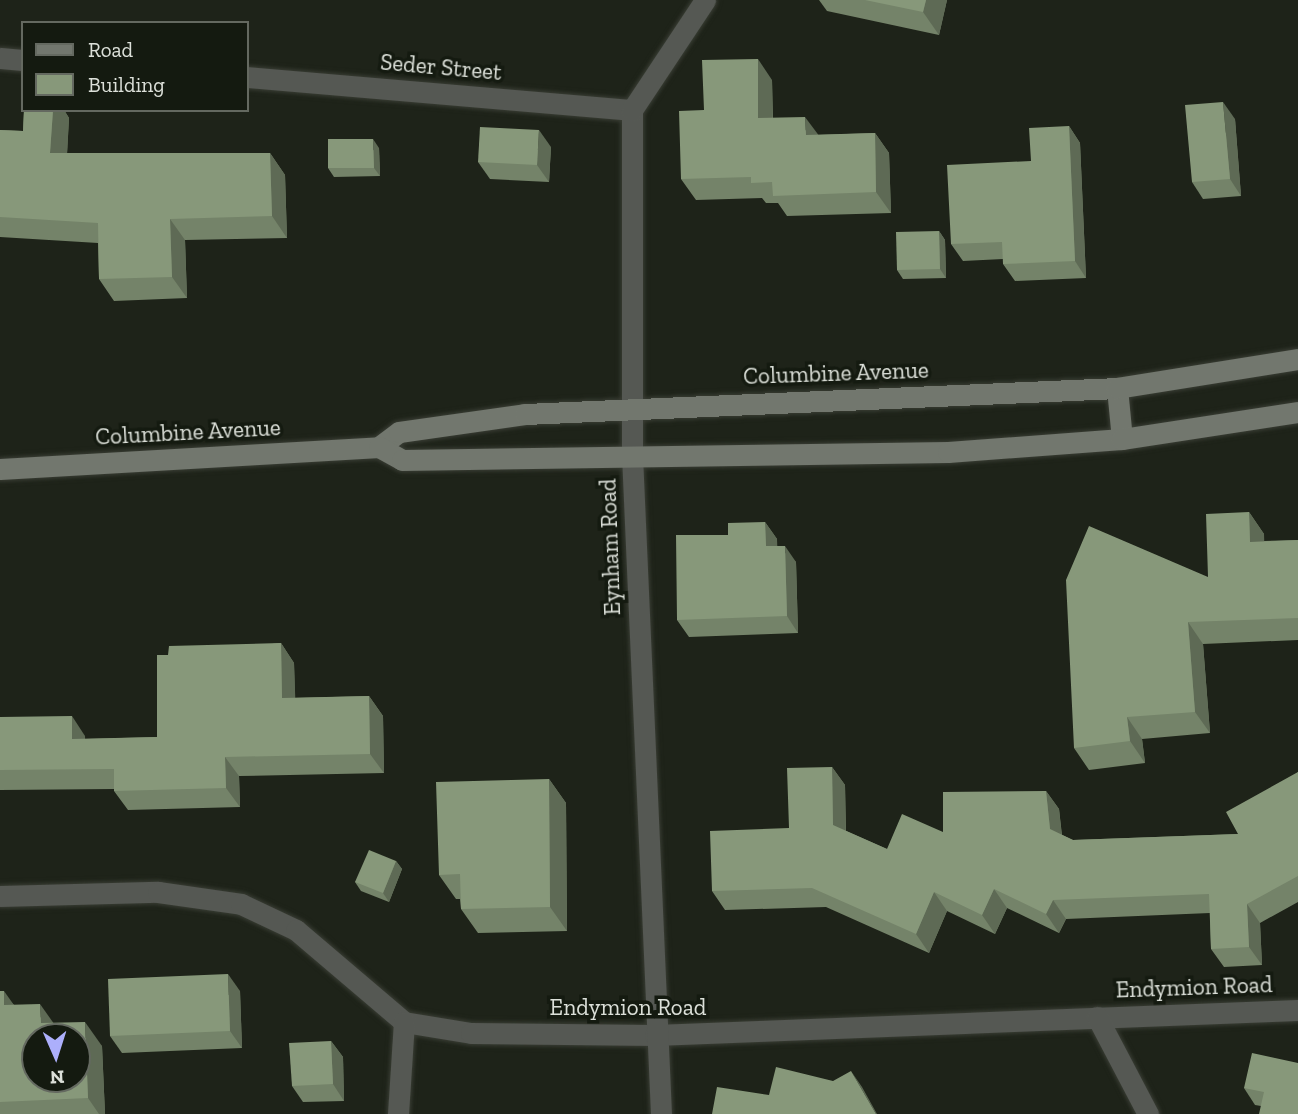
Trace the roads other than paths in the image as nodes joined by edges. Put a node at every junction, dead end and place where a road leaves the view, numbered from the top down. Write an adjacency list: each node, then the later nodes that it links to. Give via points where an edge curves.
1 (705, 0): 5 (street)
2 (0, 58): 3 (street)
3 (21, 60)
4 (248, 77): 5 (street, Seder Street)
5 (632, 110): 8 (street, Eynham Road)
6 (1298, 359): 7 (main road, Columbine Avenue)
7 (1117, 388): 8 (main road, Columbine Avenue); 10 (main road)
8 (631, 406): 11 (main road, Columbine Avenue, via 400,432); 12 (street, Eynham Road)
9 (1298, 412): 10 (main road, Columbine Avenue)
10 (1122, 439): 12 (main road, Columbine Avenue, via 948,452)
11 (379, 447): 12 (main road, Columbine Avenue, via 402,460); 13 (main road, Columbine Avenue)
12 (632, 456): 18 (street, Eynham Road)
13 (0, 469)
14 (0, 896): 17 (street, via 158,892 242,904 296,930)
15 (1298, 1010): 16 (street, Endymion Road)
16 (1097, 1017): 18 (street, Endymion Road); 21 (street)
17 (404, 1023): 18 (street, Endymion Road, via 471,1033); 19 (street)
18 (655, 1035): 20 (street, Eynham Road)
19 (398, 1114)
20 (661, 1114)
21 (1147, 1114)

